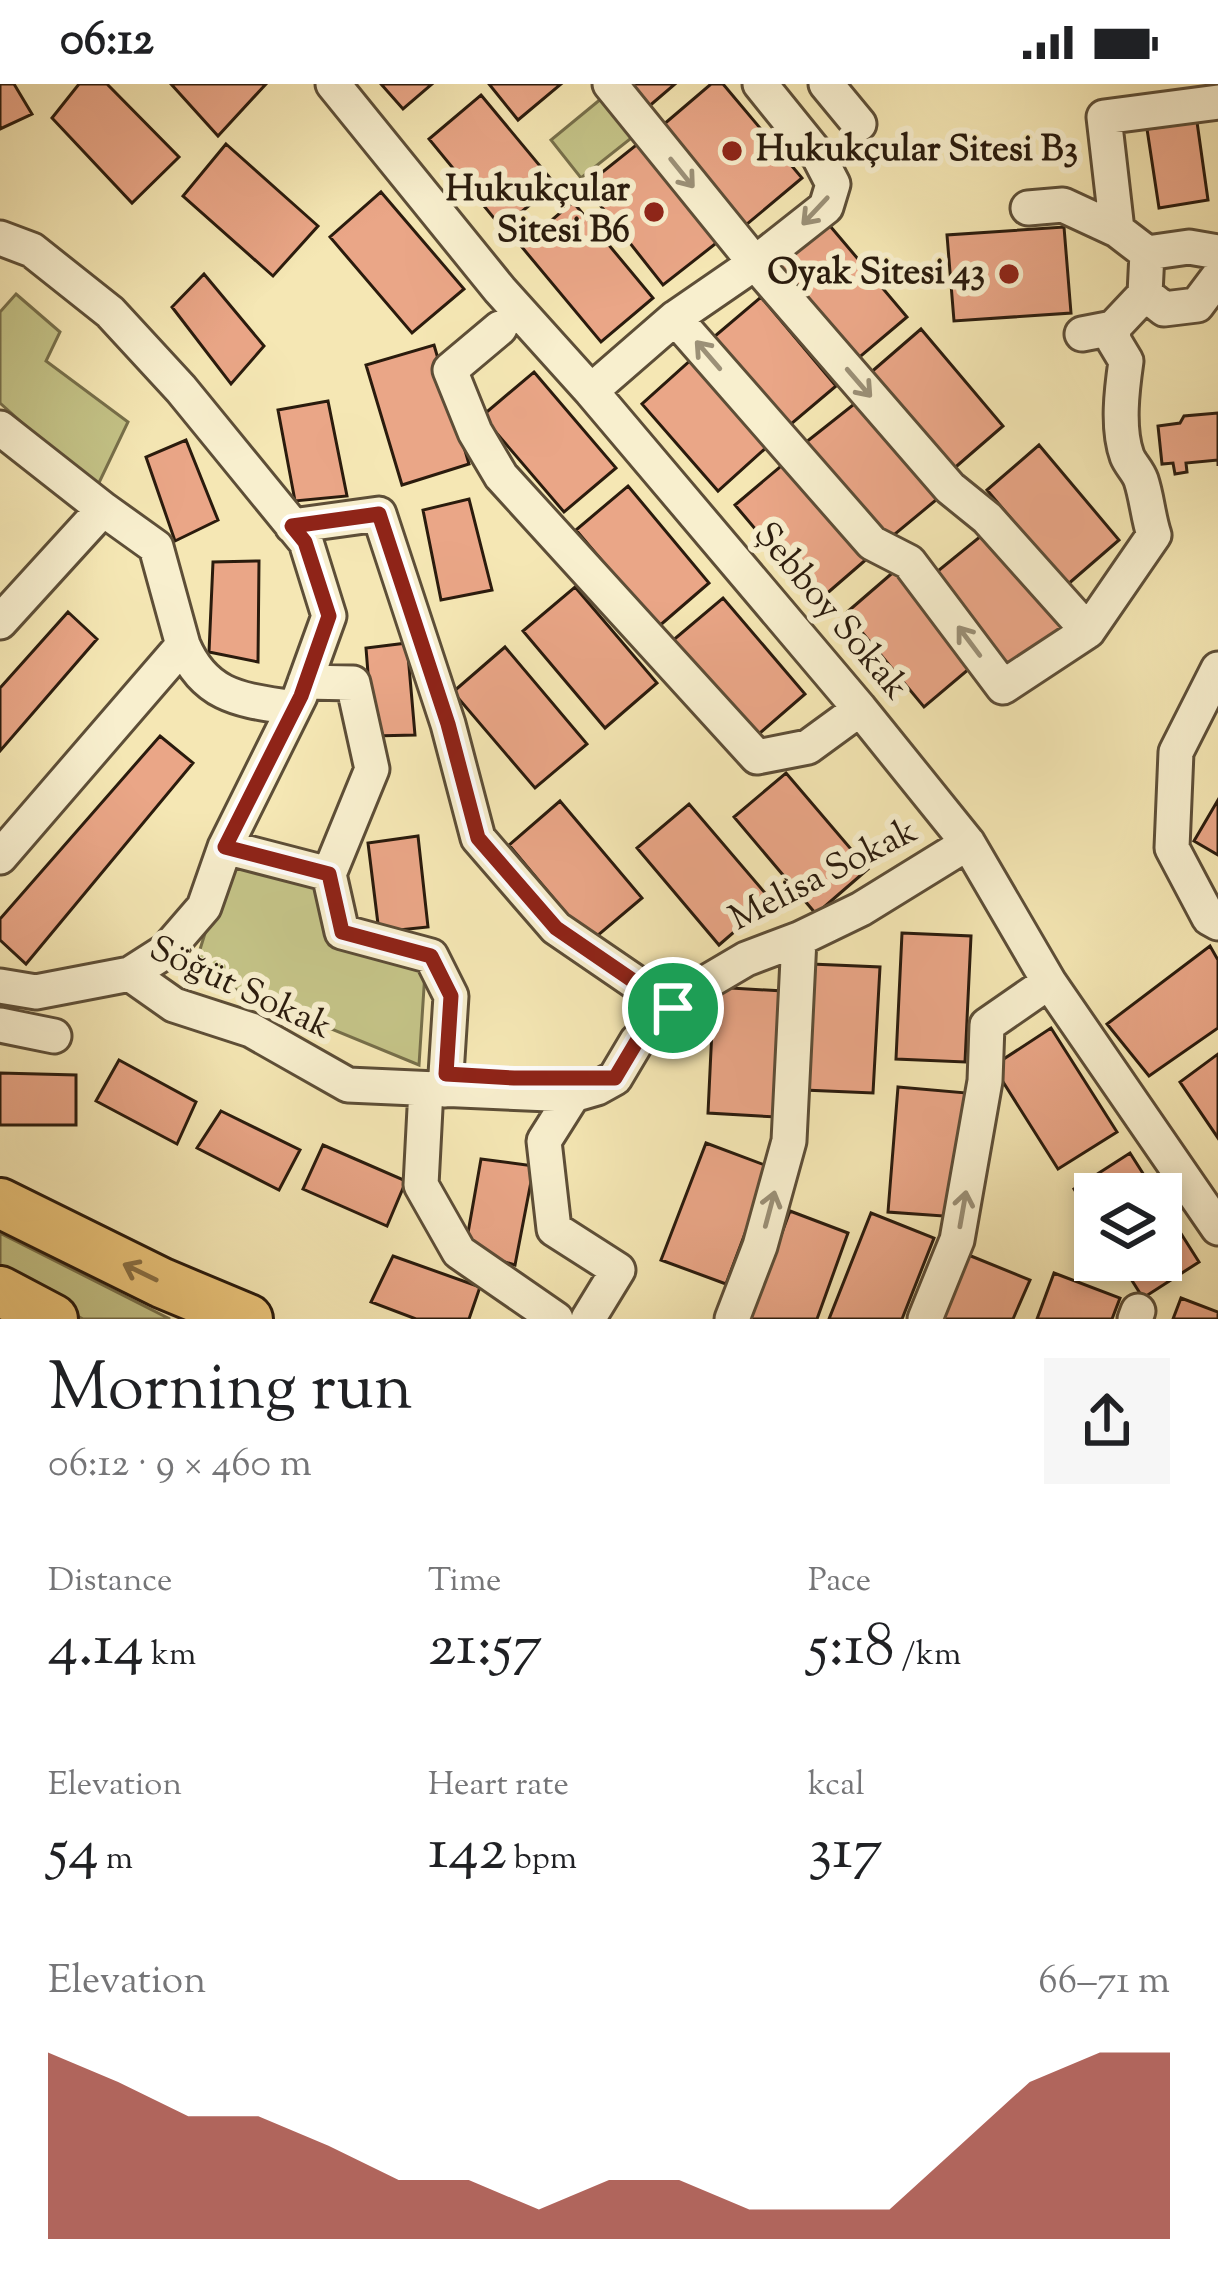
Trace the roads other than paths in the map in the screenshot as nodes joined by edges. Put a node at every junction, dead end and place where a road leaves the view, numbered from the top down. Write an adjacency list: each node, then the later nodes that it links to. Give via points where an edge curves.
1 (333, 84): 17 (street, Şebboy Sokak)
2 (610, 84): 12 (street, one-way to 12)
3 (760, 84): 12 (street, one-way to 12, via 833,184 826,207)
4 (826, 84): 6 (street)
5 (1218, 102): 8 (street, via 1104,117)
6 (859, 124)
7 (1028, 208): 8 (street, via 1063,205)
8 (1117, 230): 11 (street)
9 (0, 238): 20 (street, via 32,250 110,312)
10 (1218, 252): 11 (street)
11 (1147, 253): 14 (street)
12 (754, 263): 15 (street); 22 (street, one-way to 22, via 950,488 988,518)
13 (1218, 277): 14 (street, via 1197,305 1164,309)
14 (1145, 294): 22 (street, via 1097,331 1126,361 1127,458 1143,484 1154,536)
15 (675, 318): 17 (street); 22 (street, one-way to 15, via 1004,687 909,562 872,543)
16 (500, 328): 26 (street, via 450,370 492,461 757,757 808,747)
17 (591, 391): 26 (street, Şebboy Sokak)
18 (0, 428): 19 (street)
19 (104, 509): 21 (street); 23 (street, via 157,547)
20 (292, 526): 25 (street, via 329,616); 36 (street, via 379,514 478,838 556,928)
21 (0, 622)
22 (1088, 631)
23 (183, 645): 25 (street, via 192,666 231,698); 29 (street)
24 (1217, 674): 31 (street, via 1176,752 1172,848)
25 (300, 695): 28 (street); 30 (street, via 353,683 372,769)
26 (860, 709): 27 (street, Şebboy Sokak)
27 (968, 843): 32 (street, Melisa Sokak); 34 (street, Şebboy Sokak)
28 (225, 847): 30 (street); 33 (street, via 204,907 166,951)
29 (0, 857)
30 (329, 874): 40 (street, via 342,932 431,956 451,996)
31 (1218, 923)
32 (799, 939): 36 (street, Melisa Sokak, via 746,959); 49 (street, one-way to 32, via 789,1141)
33 (130, 974): 35 (street, Söğüt Sokak, via 36,992); 40 (street, Söğüt Sokak, via 174,1005 251,1030 348,1085)
34 (1048, 982): 43 (street, Şebboy Sokak); 50 (street, one-way to 34, via 957,1240 987,1025)
35 (0, 986)
36 (673, 1008): 39 (street, Melisa Sokak, via 637,1041)
37 (0, 1025): 38 (street)
38 (55, 1036)
39 (615, 1078): 40 (street); 41 (street)
40 (439, 1084): 41 (street); 47 (street, via 422,1185 459,1252)
41 (572, 1095): 48 (street, via 544,1141 554,1229 619,1270)
42 (0, 1203): 46 (highway, one-way to 42)
43 (1218, 1228)
44 (0, 1291): 45 (highway)
45 (53, 1319)
46 (248, 1319)
47 (556, 1319)
48 (588, 1319)
49 (732, 1319)
50 (925, 1319)

